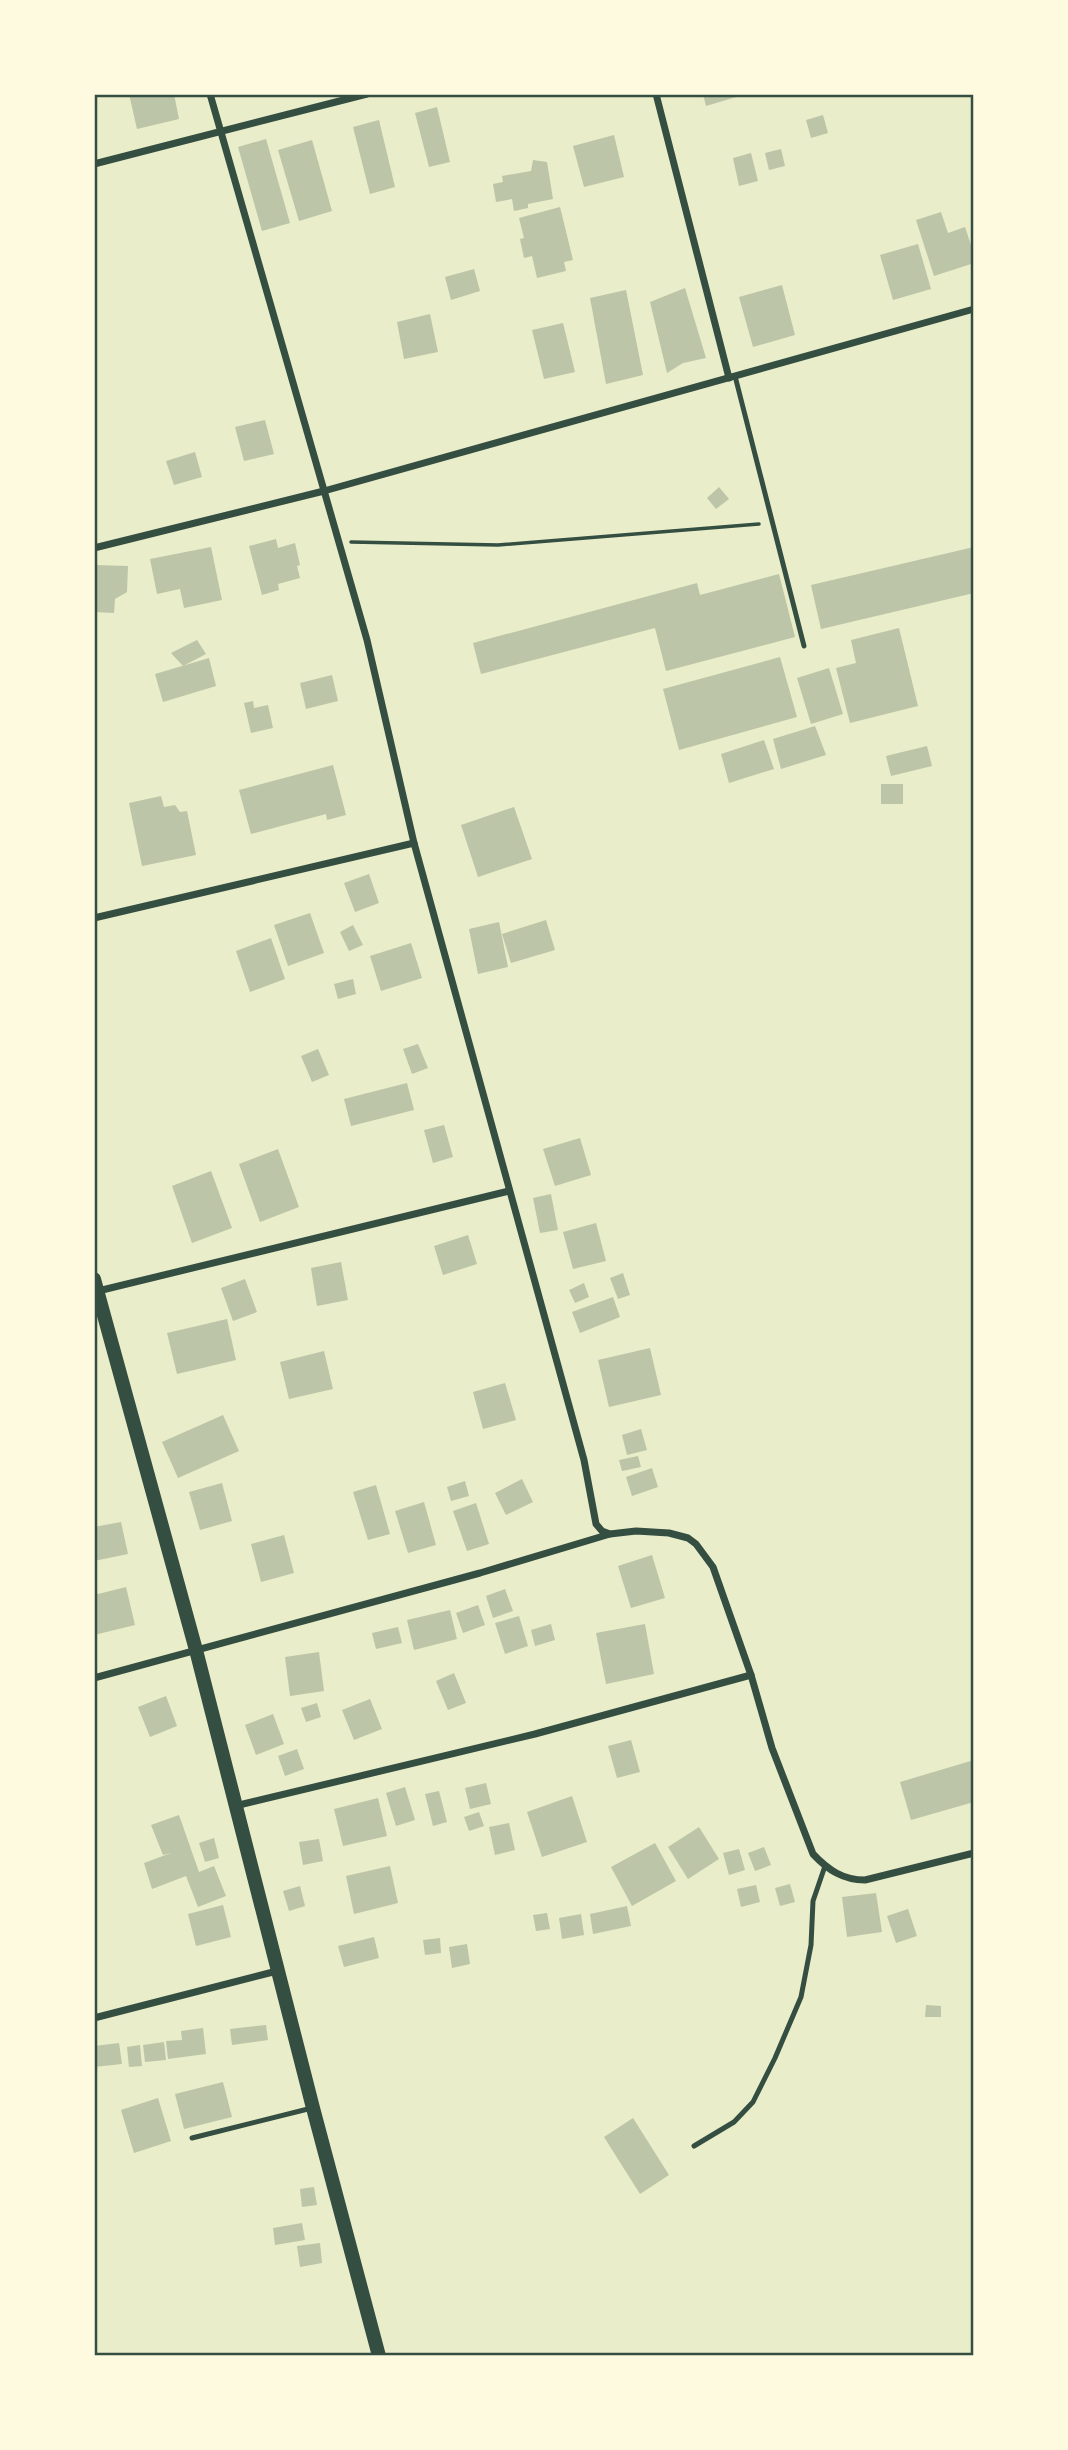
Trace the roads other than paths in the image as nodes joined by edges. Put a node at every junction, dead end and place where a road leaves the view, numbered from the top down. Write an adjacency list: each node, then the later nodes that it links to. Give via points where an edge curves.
1 (210, 94): 4 (street)
2 (367, 94): 4 (street)
3 (656, 94): 7 (street)
4 (220, 131): 5 (street); 8 (street)
5 (94, 164)
6 (974, 309): 7 (street)
7 (732, 377): 8 (street); 10 (lane)
8 (324, 491): 9 (street); 11 (street, via 367,640)
9 (94, 548)
10 (804, 646)
11 (414, 843): 12 (street); 13 (street)
12 (94, 918)
13 (509, 1191): 14 (street); 15 (street, via 584,1460 596,1524)
14 (96, 1285): 16 (main road)
15 (610, 1534): 16 (street); 17 (street, via 669,1533 696,1544 720,1581)
16 (196, 1650): 18 (street); 19 (main road)
17 (751, 1675): 19 (street, via 535,1734); 21 (street, via 777,1761 813,1854)
18 (94, 1678)
19 (234, 1806): 22 (main road)
20 (974, 1853): 21 (street, via 864,1880 850,1880)
21 (825, 1866): 26 (lane, via 813,1901 802,1997 775,2058 753,2102 734,2122)
22 (277, 1971): 23 (street); 24 (main road)
23 (94, 2018)
24 (313, 2108): 25 (lane); 27 (main road)
25 (192, 2138)
26 (694, 2146)
27 (379, 2356)

